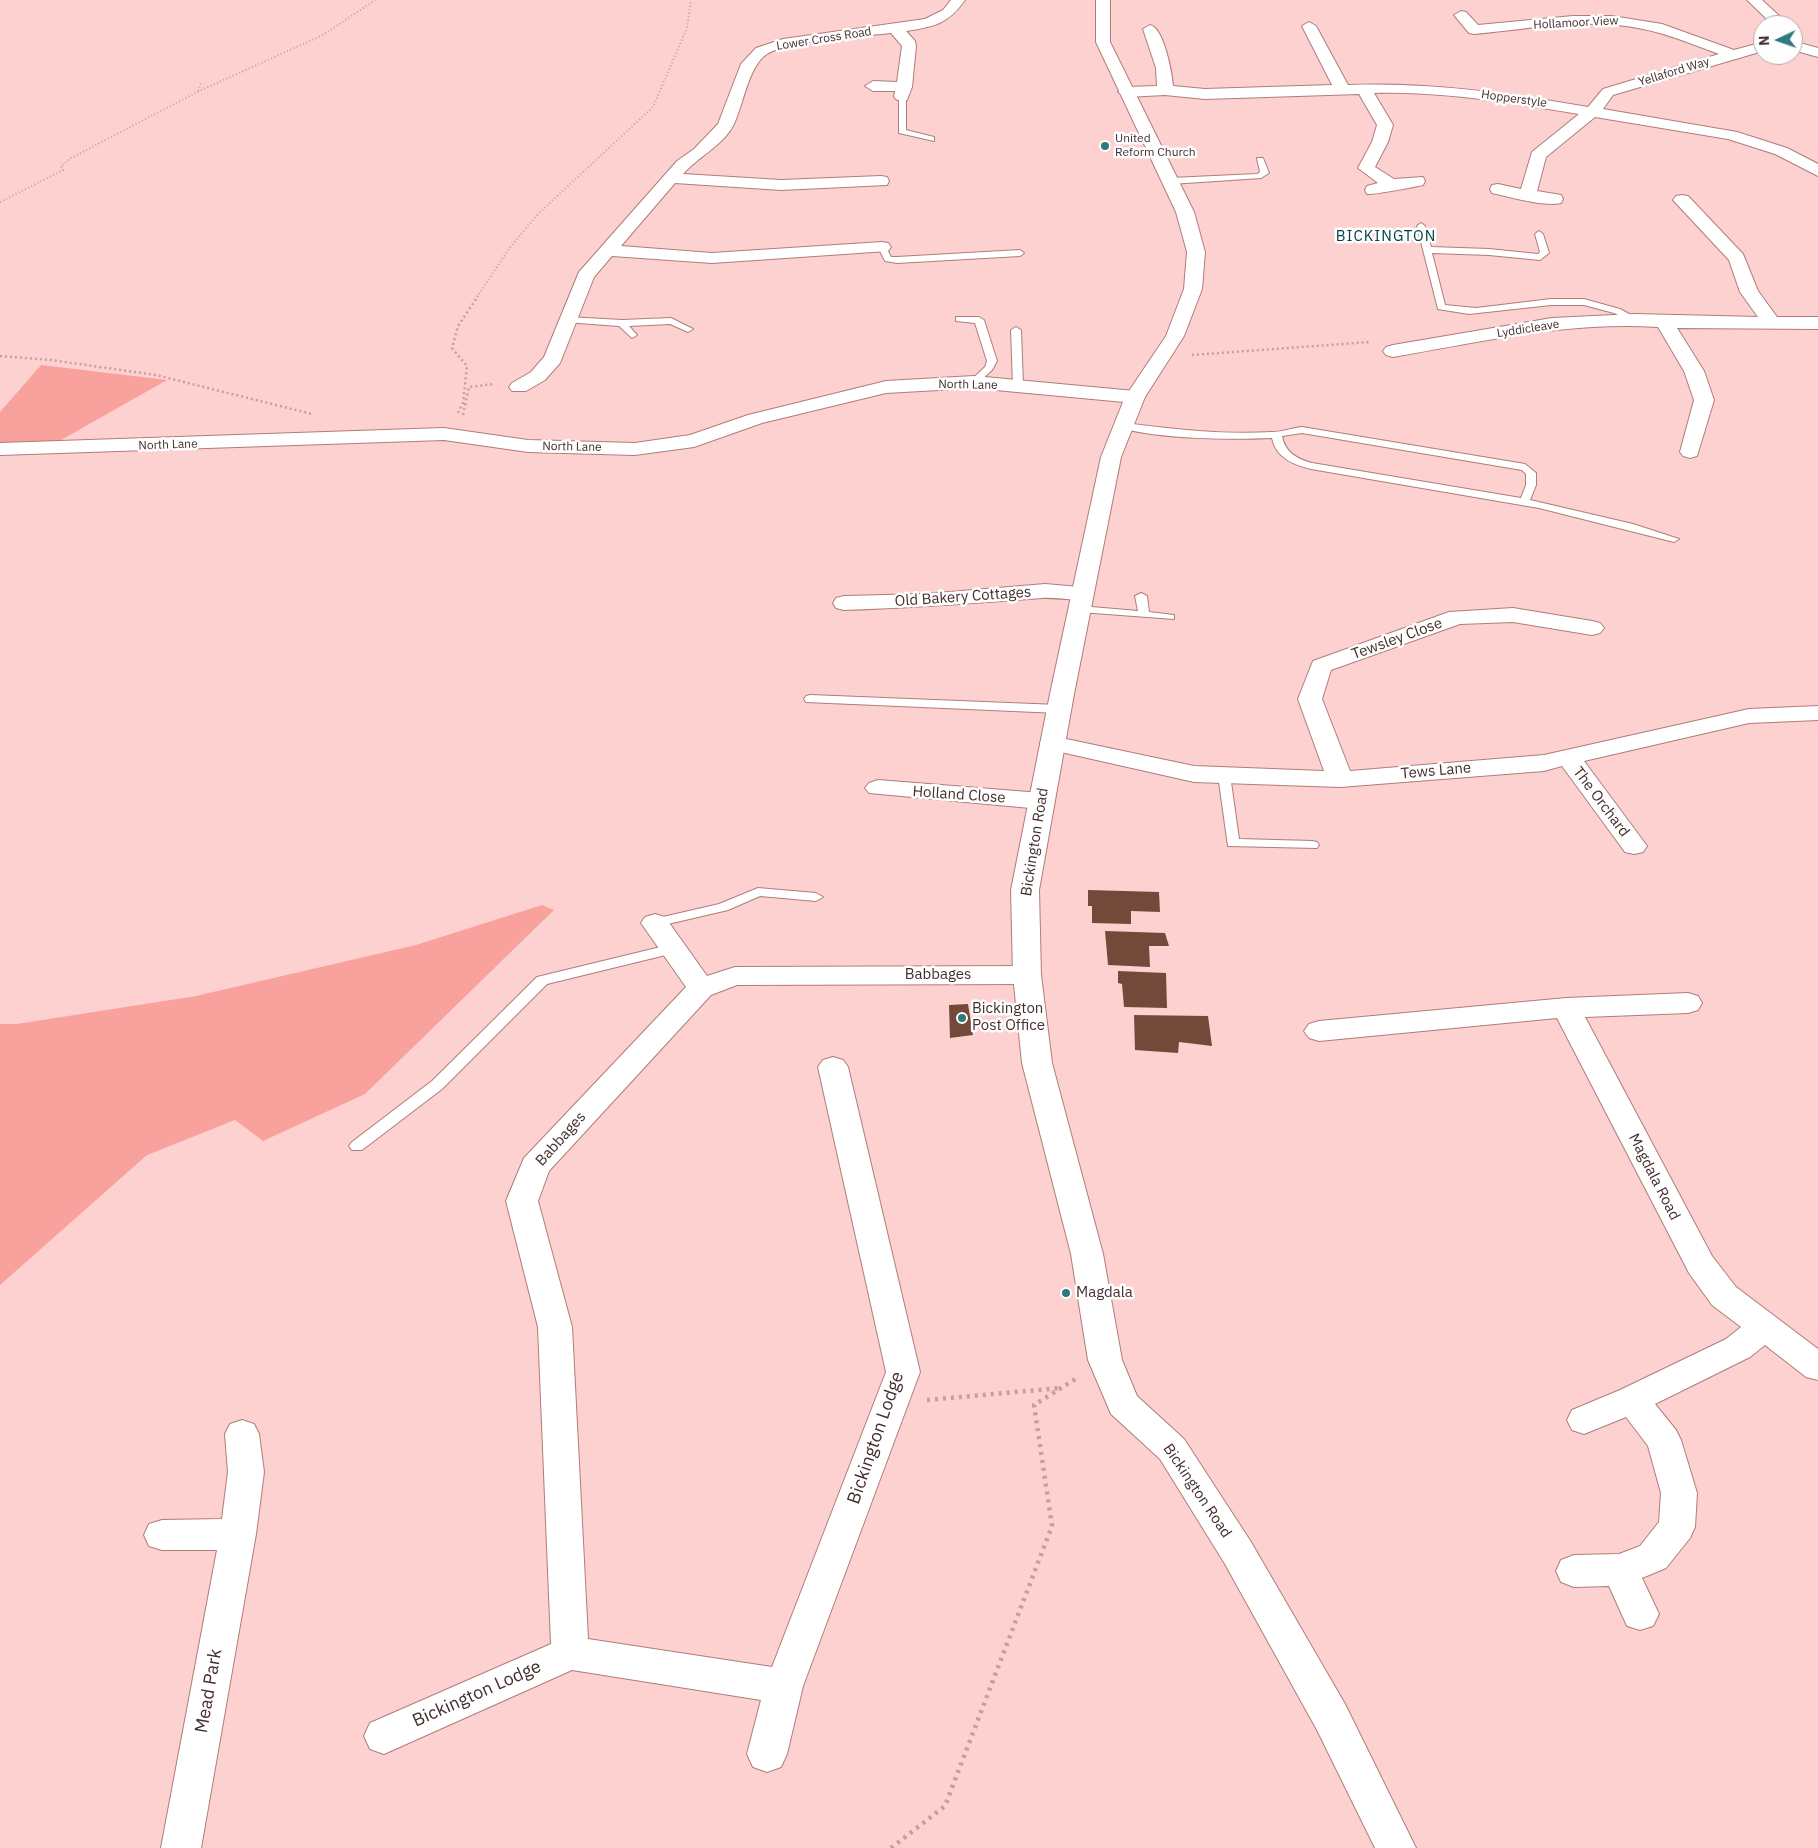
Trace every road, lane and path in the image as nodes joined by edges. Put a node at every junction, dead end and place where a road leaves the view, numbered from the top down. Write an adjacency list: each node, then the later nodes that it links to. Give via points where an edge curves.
1 (375, 0): 22 (path, via 323,35)
2 (691, 0): 64 (path, via 682,42 653,107 538,214 511,246 458,326 452,348 466,366 463,403)
3 (958, 0): 9 (street, Lower Cross Road, via 948,13 929,23)
4 (1103, 0): 24 (street, Bickington Road, via 1103,42)
5 (1754, 0): 7 (street)
6 (1462, 15): 11 (street)
7 (1771, 15)
8 (1309, 26): 21 (street)
9 (896, 29): 23 (street, via 910,46); 29 (street, Lower Cross Road, via 782,43 761,51 750,64 725,126)
10 (1150, 29): 19 (street, via 1164,68)
11 (1474, 30): 12 (street); 16 (street, Hollamoor View, via 1585,20 1629,21 1658,27)
12 (1483, 43)
13 (1803, 48): 15 (street)
14 (1753, 49): 16 (street, Yellaford Way)
15 (1818, 53)
16 (1732, 54): 25 (street, Yellaford Way, via 1608,92)
17 (201, 83): 22 (path)
18 (874, 86): 23 (street)
19 (1165, 90): 21 (street, Hopperstyle, via 1205,94); 24 (street, Hopperstyle)
20 (1364, 90): 21 (street, Hopperstyle); 25 (street, Hopperstyle, via 1447,91); 33 (street, via 1385,126 1366,168)
21 (1343, 91)
22 (197, 92): 39 (path, via 71,158 61,166 62,170)
23 (903, 92): 26 (lane, via 902,131)
24 (1126, 92): 30 (street, Bickington Road)
25 (1593, 111): 28 (street, Hopperstyle, via 1731,135 1781,151); 36 (street, Yellaford Way, via 1538,155)
26 (931, 139)
27 (1260, 160): 30 (lane, via 1265,173 1258,176)
28 (1818, 171)
29 (672, 178): 32 (street, via 781,185); 43 (street, Lower Cross Road)
30 (1171, 181): 61 (street, Bickington Road, via 1185,212 1196,252 1193,289 1175,336)
31 (1417, 181): 33 (street)
32 (881, 182)
33 (1391, 184): 35 (street)
34 (1498, 189): 36 (street)
35 (1371, 190)
36 (1528, 195): 37 (street)
37 (1555, 199)
38 (1682, 200): 52 (street, via 1737,258 1749,292)
39 (0, 202)
40 (1422, 226): 44 (lane)
41 (1539, 234): 44 (lane, via 1545,252 1540,257)
42 (882, 247): 43 (street, via 712,258); 45 (lane, via 888,259 897,260)
43 (608, 250): 47 (street, Lower Cross Road, via 586,276)
44 (1426, 250): 48 (lane, via 1441,307 1449,310 1466,312 1578,300 1618,309)
45 (1020, 253)
46 (959, 319): 58 (lane, via 979,320 992,361)
47 (568, 320): 50 (lane); 59 (street, Lower Cross Road, via 553,359 538,376)
48 (1635, 320): 49 (street, Lyddicleave); 56 (street, Lyddicleave, via 1552,324)
49 (1664, 322): 52 (street, Lyddicleave); 67 (street, via 1694,370 1704,400)
50 (622, 323): 53 (lane, via 670,321); 55 (lane)
51 (1818, 323): 52 (street, Lyddicleave)
52 (1773, 324)
53 (688, 329)
54 (1016, 330): 60 (lane)
55 (632, 335)
56 (1393, 351)
57 (0, 356): 62 (path, via 156,375)
58 (974, 382): 60 (street, North Lane); 64 (street, North Lane, via 886,387 755,419 694,441 635,448 528,446)
59 (524, 384): 64 (path, via 469,387 462,419)
60 (1018, 385): 61 (street, North Lane)
61 (1135, 397): 63 (street, Bickington Road)
62 (316, 415)
63 (1124, 426): 65 (lane, via 1203,435); 71 (street, Bickington Road, via 1111,457)
64 (452, 427): 66 (street, North Lane)
65 (1277, 435): 68 (lane, via 1277,443 1291,460 1311,466); 68 (lane, via 1286,430 1302,430 1525,467 1531,473 1531,485)
66 (0, 449)
67 (1690, 452)
68 (1524, 503): 69 (lane, via 1620,523)
69 (1674, 539)
70 (1141, 596): 73 (lane)
71 (1082, 601): 72 (street, Old Bakery Cottages, via 1045,591 926,601); 73 (lane); 77 (street, Bickington Road)
72 (844, 603)
73 (1144, 615): 74 (lane)
74 (1170, 618)
75 (1592, 628): 82 (street, Tewsley Close, via 1513,616 1457,617 1322,666 1310,699)
76 (810, 699): 77 (lane)
77 (1059, 709): 79 (street, Bickington Road)
78 (1818, 713): 80 (street, Tews Lane, via 1749,716)
79 (1052, 743): 81 (street, Tews Lane, via 1194,774); 84 (street, Bickington Road)
80 (1568, 757): 82 (street, Tews Lane, via 1544,763); 86 (street, The Orchard)
81 (1224, 775): 82 (street, Tews Lane); 85 (lane, via 1233,843)
82 (1340, 779)
83 (878, 788): 84 (street, Holland Close)
84 (1041, 801): 90 (street, Bickington Road, via 1025,890)
85 (1312, 846)
86 (1634, 846)
87 (816, 896): 88 (lane, via 758,892 723,906)
88 (655, 922): 89 (street)
89 (673, 949): 91 (street); 96 (lane, via 542,980 436,1085)
90 (1027, 975): 91 (street, Babbages, via 735,976); 98 (street, Bickington Road, via 1037,1063 1087,1254)
91 (701, 988): 110 (street, Babbages, via 535,1166 522,1201 555,1327)
92 (1688, 1004): 93 (street)
93 (1566, 1008): 94 (street); 97 (street, Magdala Road, via 1700,1264 1724,1296)
94 (1319, 1031)
95 (833, 1067): 102 (street, Bickington Lodge, via 903,1372)
96 (357, 1146)
97 (1764, 1328): 99 (street, Magdala Road); 101 (street, via 1738,1348)
98 (1105, 1360): 100 (path); 116 (street, Bickington Road, via 1123,1404 1172,1449 1238,1553 1331,1717)
99 (1818, 1367)
100 (1062, 1388): 102 (path); 115 (path, via 1034,1405 1052,1526 945,1806)
101 (1632, 1400): 103 (street); 107 (street, via 1664,1440 1680,1493 1677,1527 1654,1557)
102 (892, 1404): 111 (street, Bickington Lodge)
103 (1584, 1420)
104 (242, 1434): 105 (street, Mead Park, via 246,1472)
105 (238, 1534): 106 (street); 114 (street, Mead Park)
106 (162, 1535)
107 (1620, 1570): 108 (street); 109 (street)
108 (1574, 1571)
109 (1640, 1614)
110 (570, 1653): 111 (street); 112 (street, Bickington Lodge)
111 (784, 1686): 113 (street, Bickington Lodge)
112 (384, 1736)
113 (767, 1754)
114 (181, 1848)
115 (891, 1848)
116 (1396, 1848)

